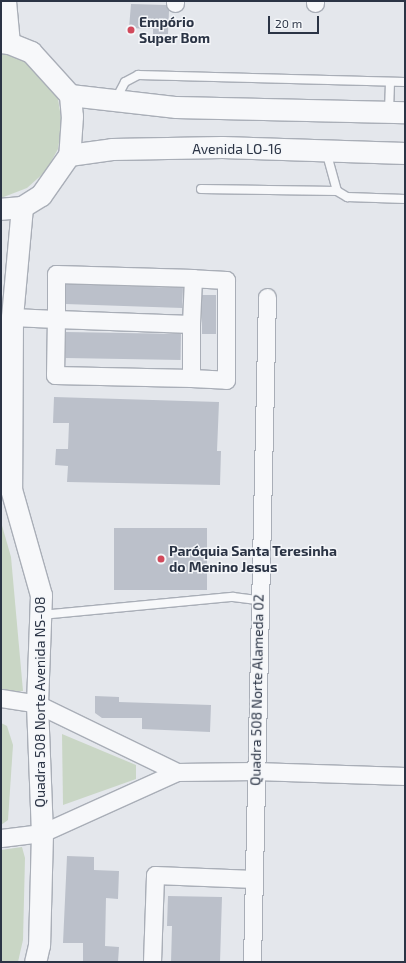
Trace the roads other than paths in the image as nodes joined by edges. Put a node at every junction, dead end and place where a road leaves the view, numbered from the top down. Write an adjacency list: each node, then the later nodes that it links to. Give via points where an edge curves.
1 (5, 1): 2 (street)
2 (5, 42): 5 (street, via 31,52)
3 (390, 82): 4 (lane); 6 (lane, via 138,75 125,82); 7 (lane)
4 (405, 82)
5 (70, 95): 6 (street); 10 (street, via 72,116)
6 (115, 102): 7 (street, via 176,107)
7 (397, 112)
8 (326, 150): 9 (street, Avenida LO-16); 10 (street, Avenida LO-16, via 222,147 112,150); 12 (lane)
9 (405, 153)
10 (69, 154): 14 (street, via 41,194)
11 (201, 189): 12 (lane)
12 (337, 192): 13 (lane, via 347,197)
13 (405, 199)
14 (22, 207): 15 (street); 18 (street, Quadra 508 Norte Avenida NS-08)
15 (1, 209)
16 (193, 278): 19 (street, via 56,274); 20 (street); 21 (street, via 226,280 226,380)
17 (267, 298): 22 (street, Quadra 508 Norte Alameda 02)
18 (12, 317): 19 (street); 23 (street, Quadra 508 Norte Avenida NS-08, via 11,489 41,595)
19 (56, 318): 20 (street); 21 (street, via 55,375)
20 (191, 324): 21 (street)
21 (190, 378)
22 (259, 600): 23 (lane, via 233,597); 26 (street, Quadra 508 Norte Alameda 02)
23 (40, 615): 25 (street, Quadra 508 Norte Avenida NS-08)
24 (1, 698): 25 (street)
25 (37, 704): 27 (street); 29 (street, Quadra 508 Norte Avenida NS-08)
26 (255, 771): 27 (street); 28 (street); 31 (street, Quadra 508 Norte Alameda 02)
27 (177, 772): 29 (street)
28 (405, 776)
29 (42, 833): 30 (street); 32 (street, Quadra 508 Norte Avenida NS-08, via 39,945)
30 (1, 838)
31 (254, 879): 33 (street, via 155,875); 34 (street, Quadra 508 Norte Alameda 02)
32 (35, 962)
33 (152, 962)
34 (252, 962)

